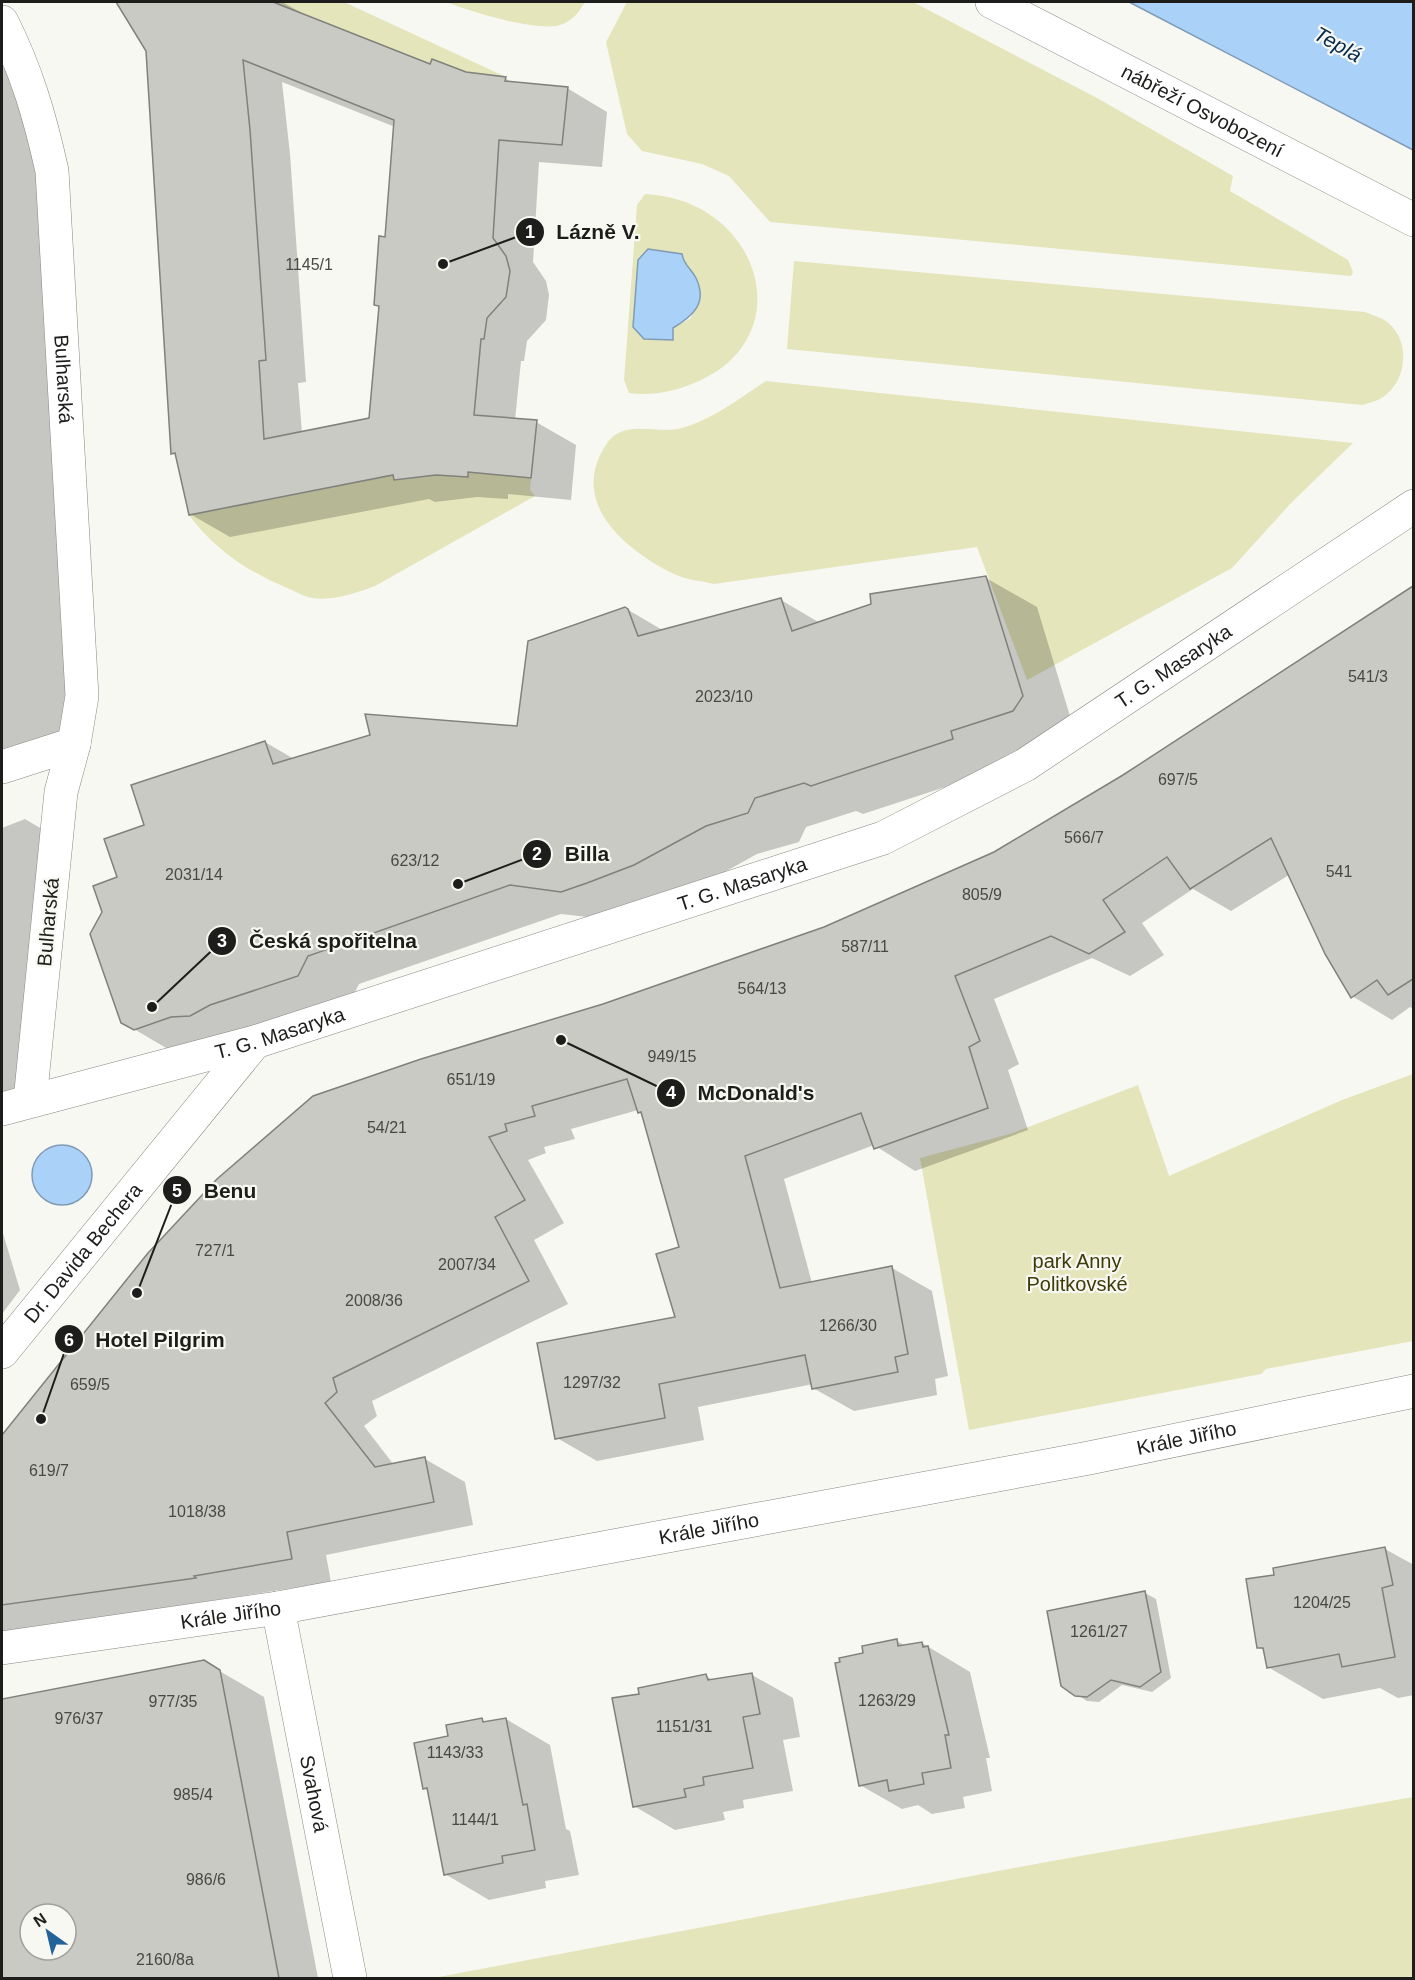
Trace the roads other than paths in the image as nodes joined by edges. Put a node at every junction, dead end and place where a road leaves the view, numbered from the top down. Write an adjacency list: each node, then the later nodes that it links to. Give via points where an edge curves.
1 (992, 2): 3 (street, nábřeží Osvobození)
2 (2, 22): 5 (street, Bulharská, via 22,62 52,171 82,696)
3 (1413, 220)
4 (1413, 506): 7 (street, T. G. Masaryka, via 1024,765 882,838)
5 (74, 744): 6 (street); 8 (street, Bulharská, via 61,792)
6 (2, 767)
7 (255, 1042): 8 (street, T. G. Masaryka); 9 (street, Dr. Davida Bechera)
8 (16, 1105)
9 (2, 1352)
10 (1413, 1391): 11 (street, Krále Jiřího, via 1089,1458)
11 (278, 1608): 12 (street, Krále Jiřího); 13 (street, Svahová)
12 (2, 1648)
13 (350, 1978)

